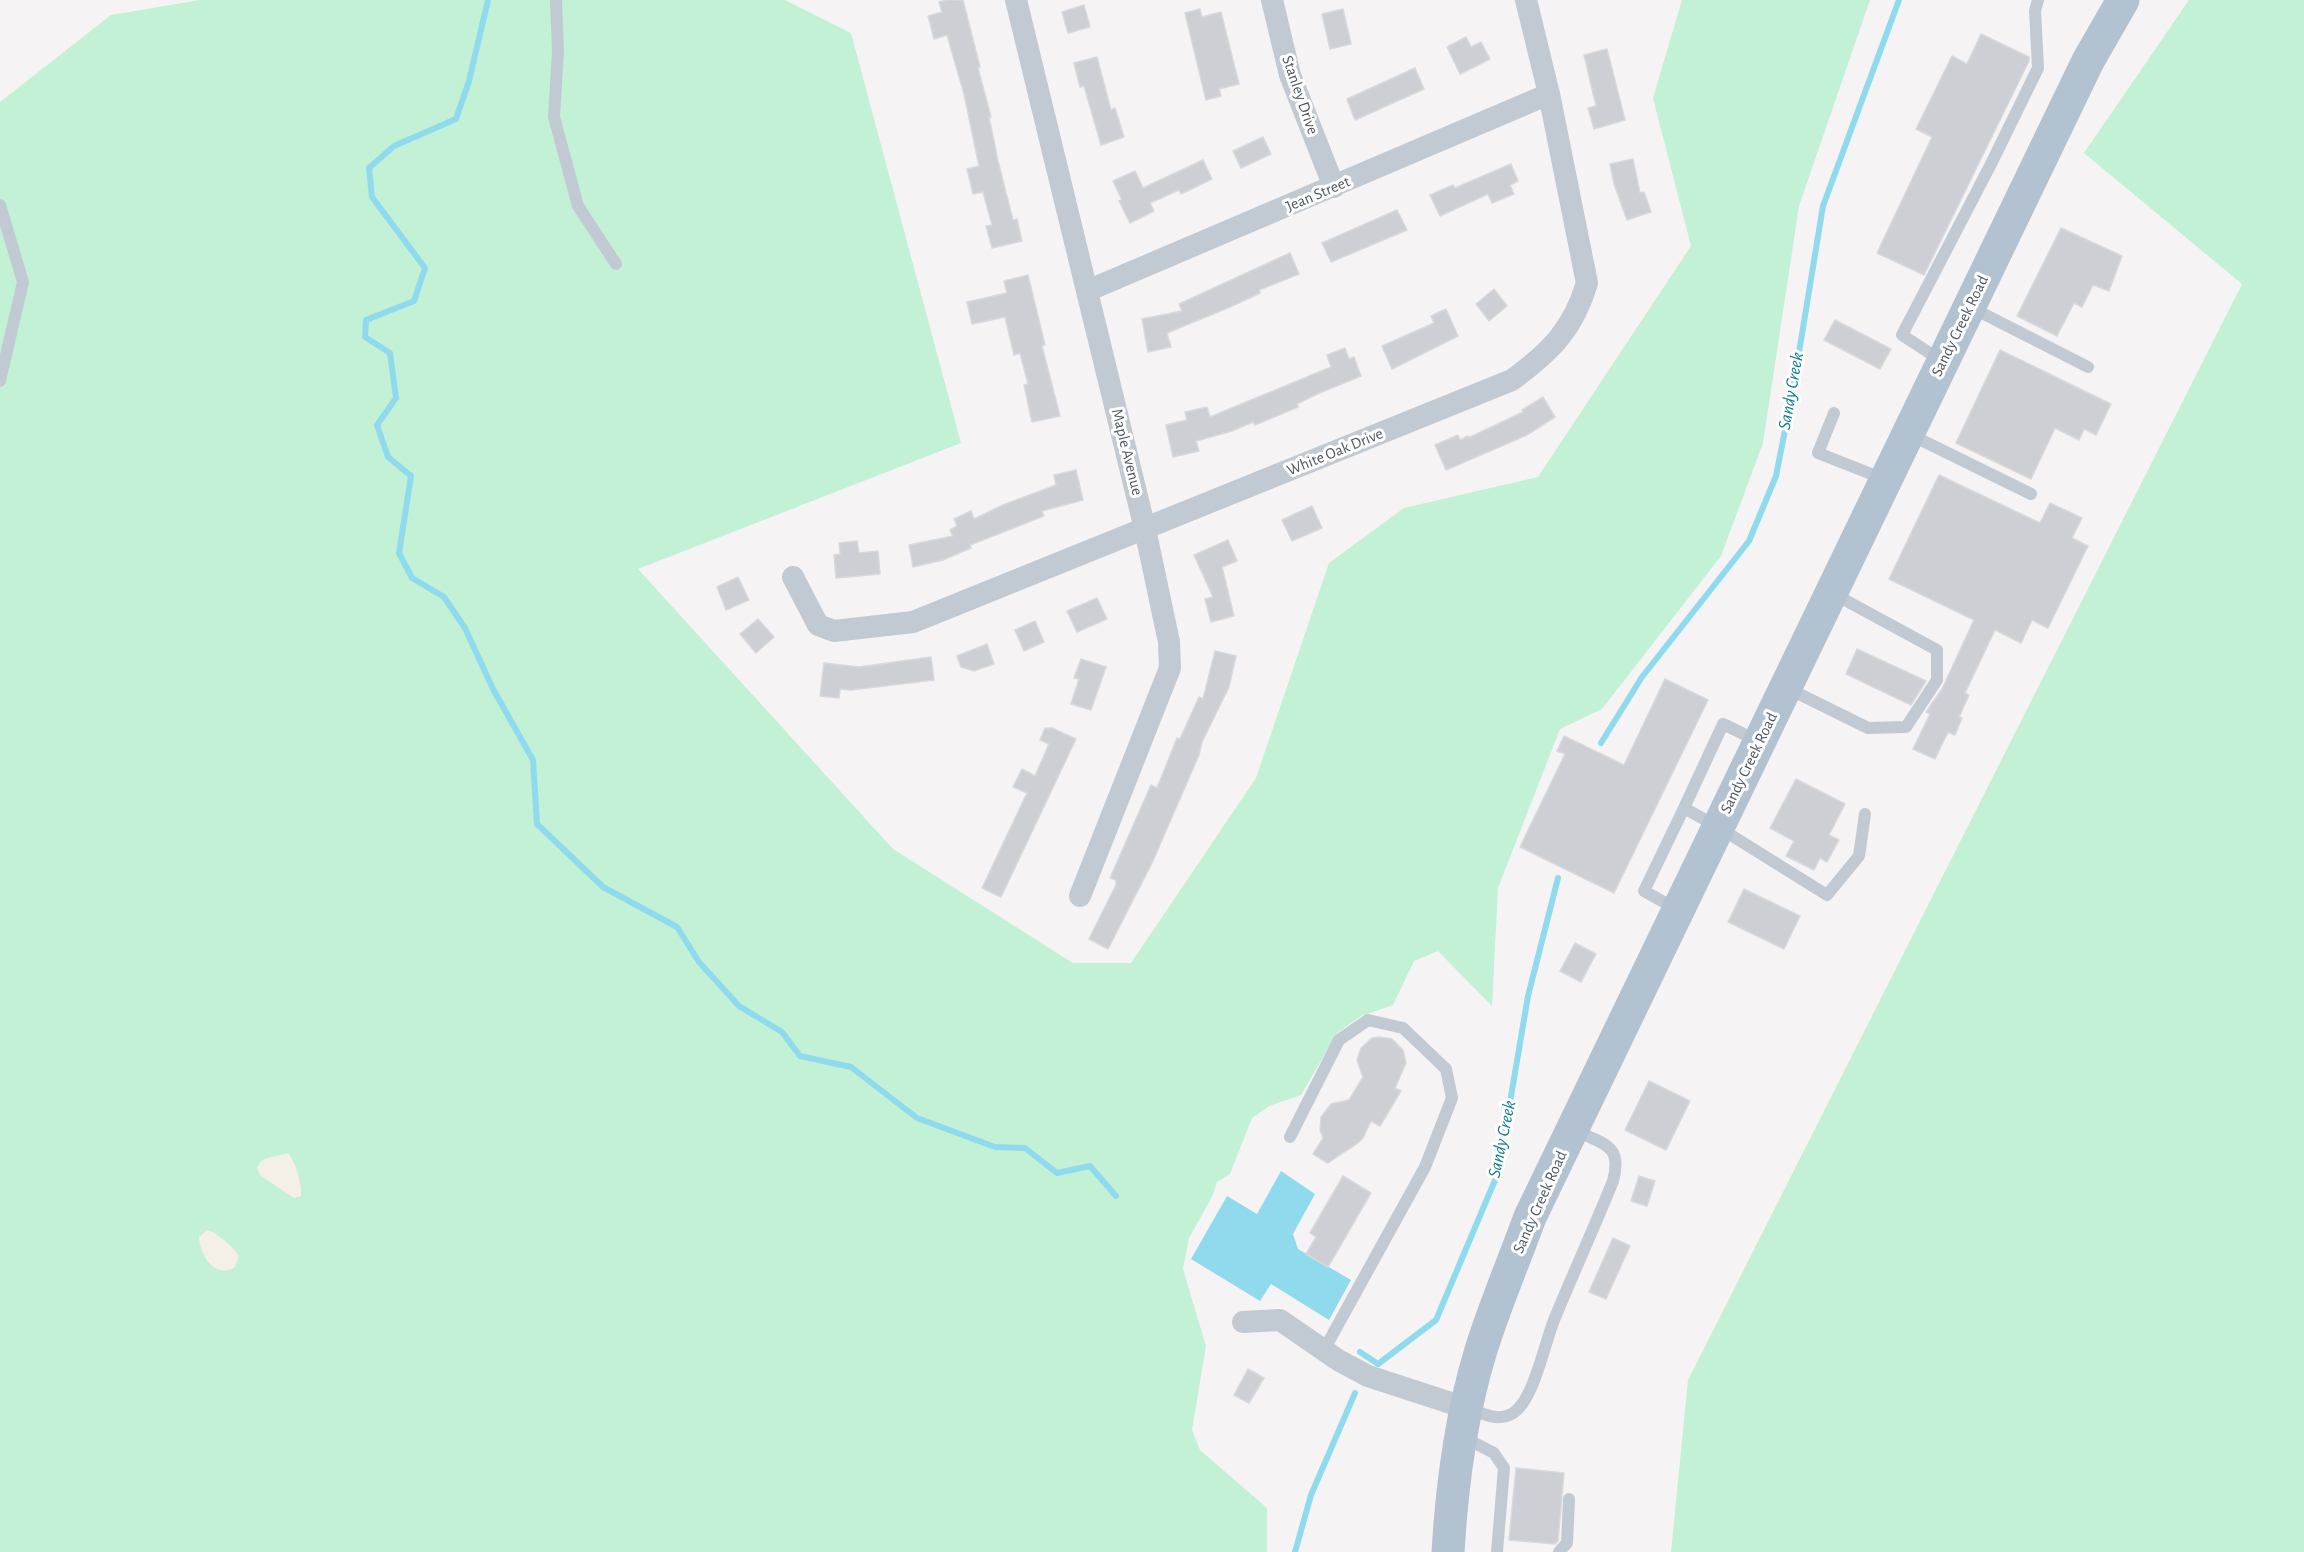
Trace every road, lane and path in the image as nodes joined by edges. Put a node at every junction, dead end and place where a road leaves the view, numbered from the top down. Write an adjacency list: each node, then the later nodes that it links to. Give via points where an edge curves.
1 (556, 0): 10 (lane, via 554,117 578,206)
2 (1016, 0): 11 (street, Maple Avenue)
3 (1272, 0): 8 (street, Stanley Drive, via 1290,75)
4 (1526, 0): 7 (street, White Oak Drive)
5 (2038, 0): 13 (lane, via 2038,68 1902,335)
6 (2123, 0): 12 (main road, Sandy Creek Road, via 2088,60)
7 (1549, 94): 8 (street, Jean Street); 20 (street, White Oak Drive, via 1587,283 1580,306 1542,357 1512,380)
8 (1334, 187): 11 (street, Jean Street)
9 (0, 205): 15 (lane, via 23,282)
10 (616, 264)
11 (1087, 291): 20 (street, Maple Avenue)
12 (1969, 307): 13 (main road, Sandy Creek Road); 14 (lane)
13 (1942, 362): 17 (main road, Sandy Creek Road)
14 (2088, 367)
15 (0, 381)
16 (1834, 413): 18 (lane, via 1818,453)
17 (1908, 434): 18 (main road, Sandy Creek Road); 19 (lane)
18 (1886, 480): 22 (main road, Sandy Creek Road)
19 (2031, 494)
20 (1145, 529): 21 (street, White Oak Drive, via 913,622 834,631 818,625); 28 (street, Maple Avenue, via 1169,642 1170,668)
21 (793, 576)
22 (1831, 593): 23 (main road, Sandy Creek Road); 23 (lane, via 1937,650 1936,680 1906,727 1868,728)
23 (1785, 687): 24 (main road, Sandy Creek Road)
24 (1759, 742): 25 (lane, via 1723,724); 27 (main road, Sandy Creek Road)
25 (1684, 808): 27 (lane); 29 (lane, via 1644,891)
26 (1866, 814): 27 (lane, via 1859,856 1827,895)
27 (1718, 827): 29 (main road, Sandy Creek Road)
28 (1080, 896)
29 (1678, 910): 30 (main road, Sandy Creek Road)
30 (1572, 1129): 34 (main road, Sandy Creek Road, via 1530,1217 1481,1349); 34 (lane, via 1611,1149 1617,1166 1613,1181 1553,1322 1527,1396 1518,1410 1502,1418)
31 (1290, 1137): 33 (lane, via 1339,1040 1368,1020 1402,1028 1446,1069 1452,1098 1425,1167)
32 (1243, 1322): 33 (street, via 1280,1320)
33 (1324, 1350): 34 (street)
34 (1464, 1422): 36 (main road, Sandy Creek Road, via 1451,1502); 37 (lane, via 1504,1468)
35 (1569, 1500): 38 (lane, via 1567,1543)
36 (1448, 1552)
37 (1497, 1552)
38 (1559, 1552)

